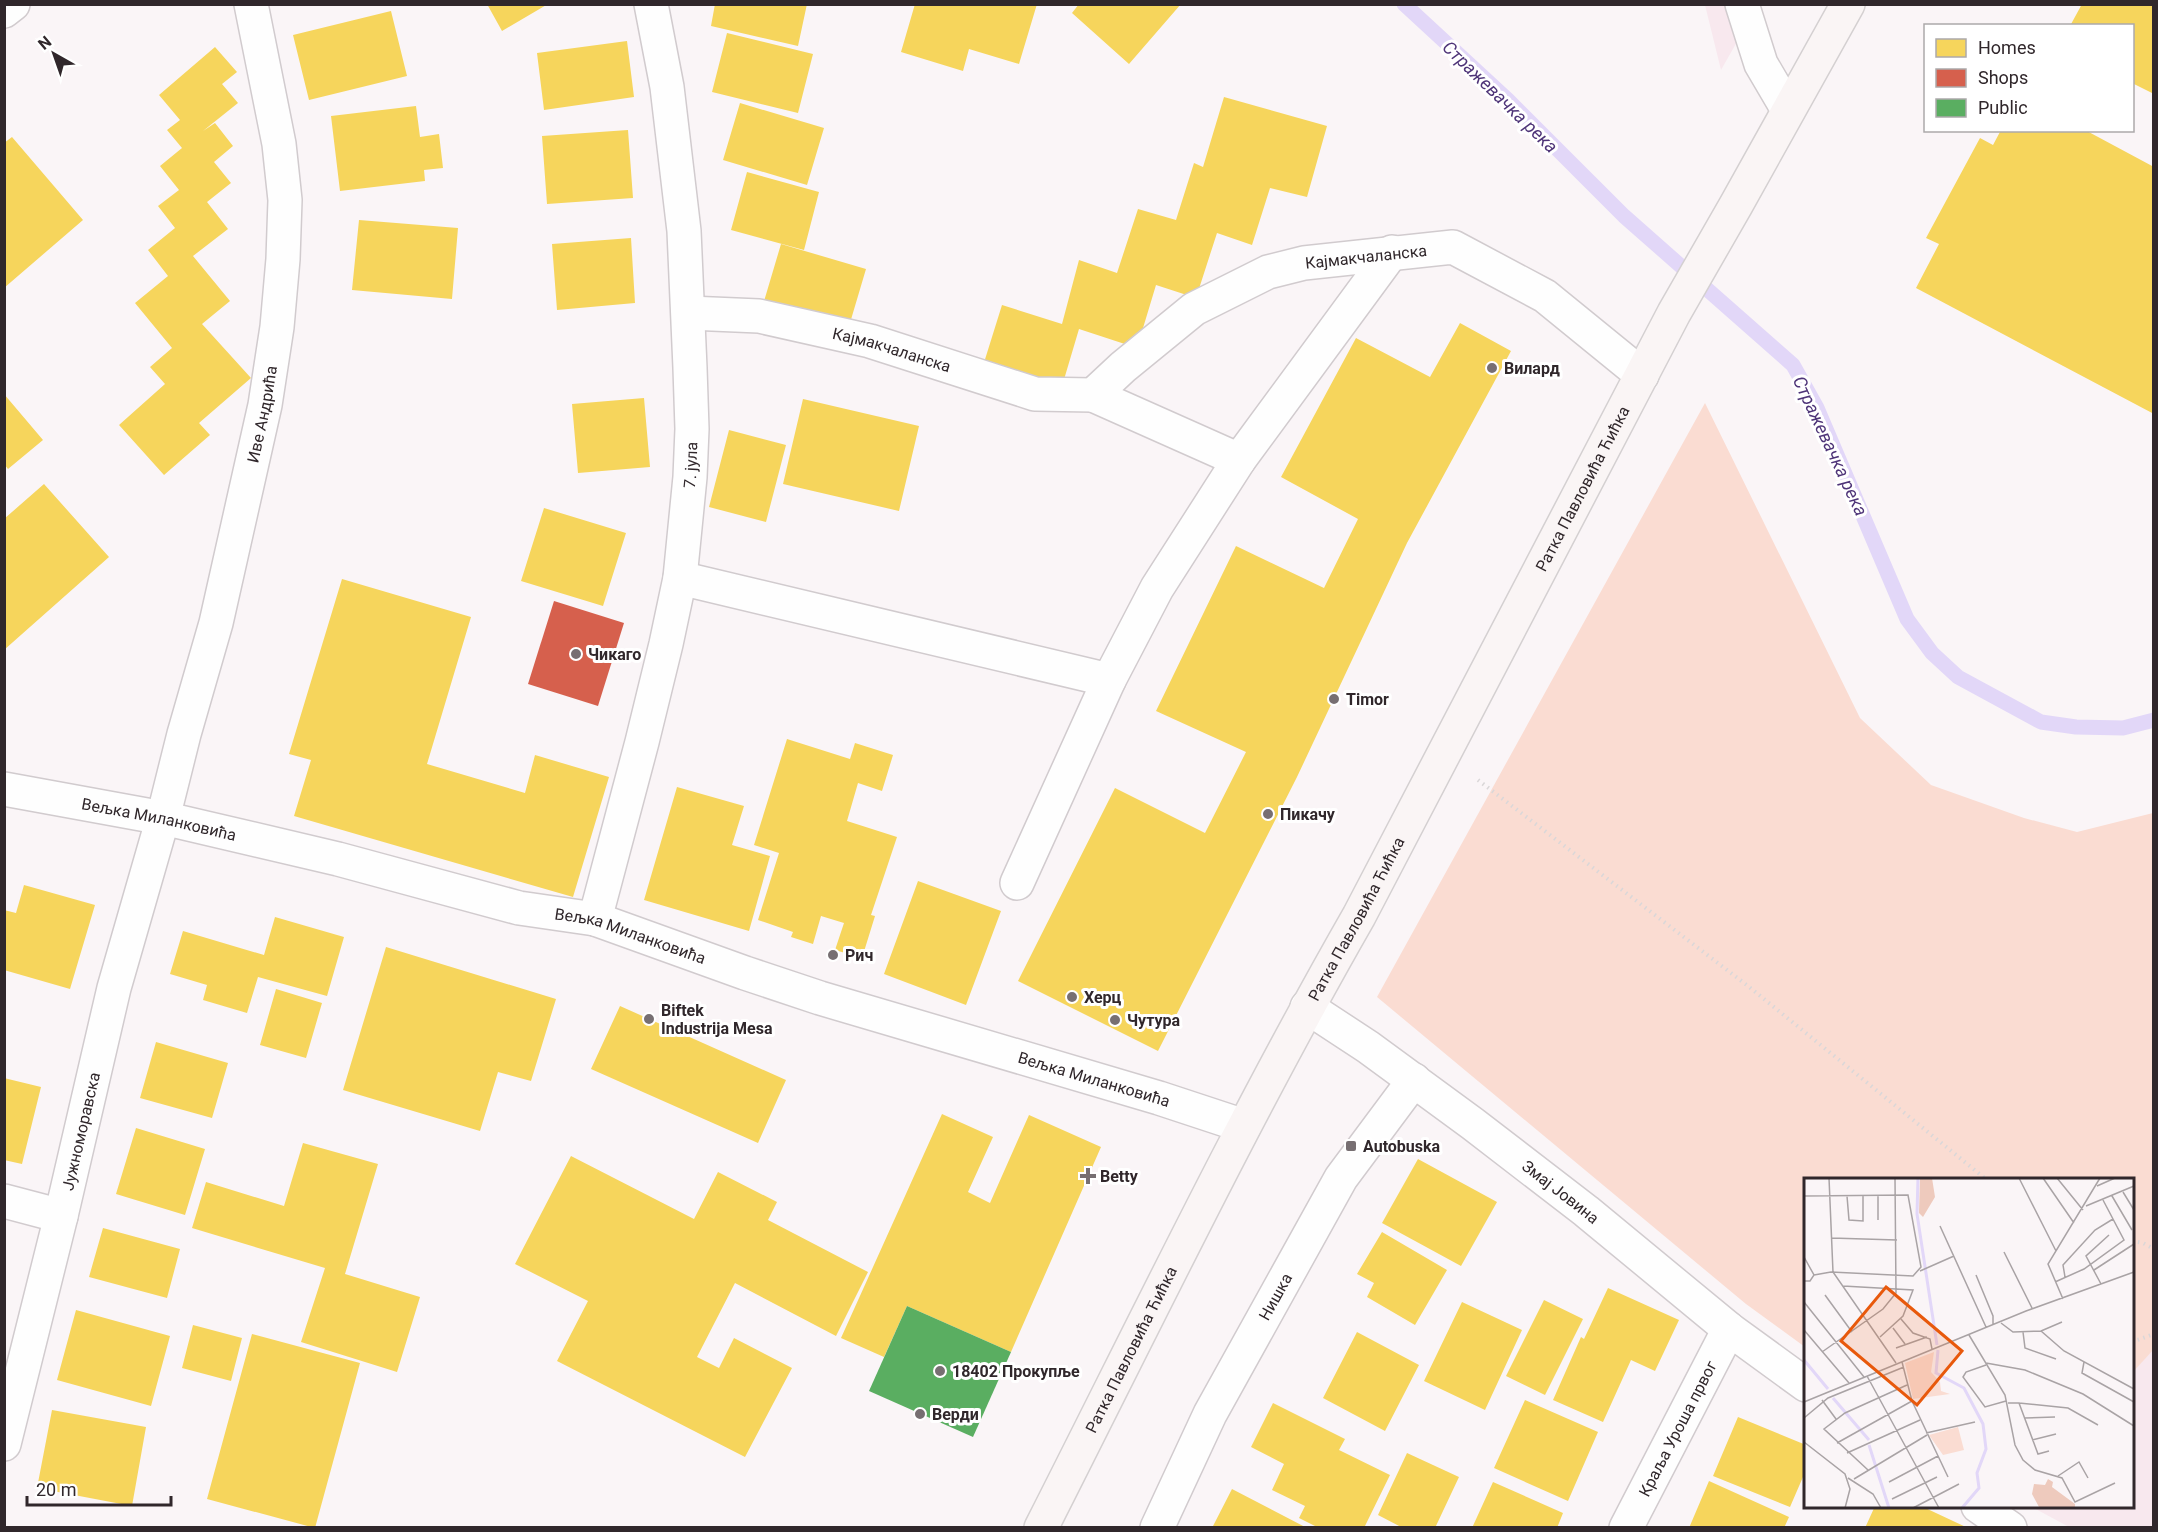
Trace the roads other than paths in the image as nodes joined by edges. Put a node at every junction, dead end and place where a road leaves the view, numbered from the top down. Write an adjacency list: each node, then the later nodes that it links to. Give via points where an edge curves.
1 (13, 4): 6 (street)
2 (251, 4): 16 (street, Иве Андрића, via 279,144 285,200 277,327 265,405 233,552)
3 (651, 4): 9 (street, 7. јула, via 667,87 684,231)
4 (1742, 4): 7 (street, via 1761,64)
5 (1848, 4): 7 (main road, Ратка Павловића Ћићка)
6 (4, 11)
7 (1788, 110): 10 (main road, Ратка Павловића Ћићка)
8 (1392, 252): 10 (street, Кајмакчаланска, via 1453,247 1545,296); 11 (street, Кајмакчаланска, via 1304,263 1268,272 1194,309); 12 (street)
9 (688, 313): 11 (street, Кајмакчаланска, via 759,316 870,341 1035,394); 13 (street, 7. јула, via 690,477)
10 (1642, 375): 19 (main road, Ратка Павловића Ћићка, via 1359,916)
11 (1093, 395): 12 (street, Кајмакчаланска)
12 (1239, 460): 14 (street, via 1158,588)
13 (680, 578): 14 (street); 18 (street, 7. јула)
14 (1109, 680): 17 (street)
15 (4, 789): 16 (street, Вељка Миланковића)
16 (163, 818): 18 (street, Вељка Миланковића, via 338,859 519,908); 23 (street, Јужноморавска, via 114,988)
17 (1017, 883)
18 (595, 919): 21 (street, Вељка Миланковића, via 820,998)
19 (1307, 1007): 20 (street, Змај Јовина); 21 (main road, Ратка Павловића Ћићка)
20 (1414, 1080): 24 (street, Змај Јовина, via 1586,1211); 29 (street, Нишка, via 1341,1178 1210,1414)
21 (1244, 1126): 28 (main road, Ратка Павловића Ћићка)
22 (4, 1201): 23 (street)
23 (61, 1216): 26 (street, Јужноморавска)
24 (1729, 1329): 25 (street, Змај Јовина); 30 (street, Краља Уроша првог)
25 (1804, 1384)
26 (4, 1444)
27 (1981, 1508): 31 (street)
28 (1041, 1527)
29 (1157, 1527)
30 (1626, 1527)
31 (2010, 1527)

